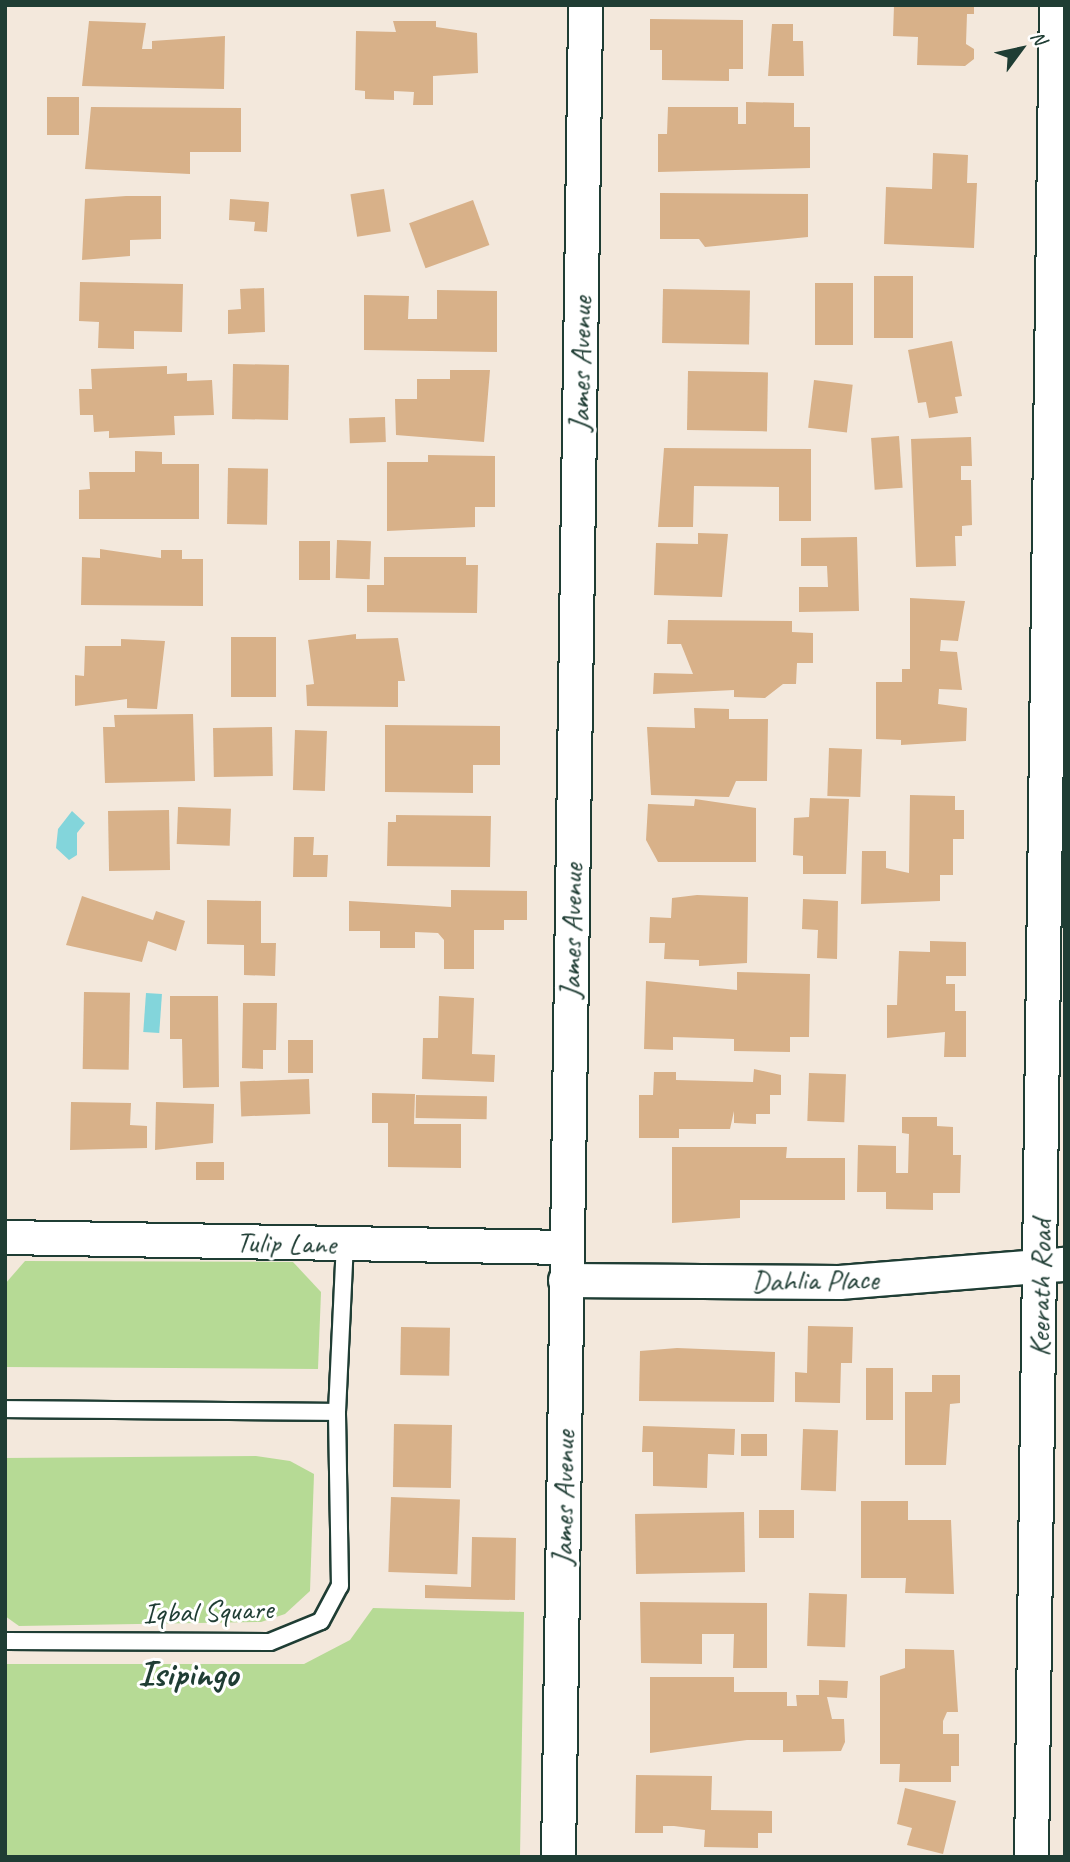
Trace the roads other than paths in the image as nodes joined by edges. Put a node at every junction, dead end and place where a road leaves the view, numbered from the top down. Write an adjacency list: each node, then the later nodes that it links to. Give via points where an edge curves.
1 (586, 5): 5 (street, James Avenue)
2 (1056, 5): 6 (street, Keerath Road)
3 (5, 1237): 4 (street, Tulip Lane)
4 (345, 1245): 5 (street, Tulip Lane); 8 (lane, Iqbal Square)
5 (566, 1264): 6 (street, Dahlia Place, via 839,1282); 10 (street, James Avenue)
6 (1052, 1265): 11 (street, Keerath Road)
7 (5, 1409): 8 (lane)
8 (337, 1412): 9 (lane, Iqbal Square, via 340,1586 321,1621 270,1642)
9 (5, 1641)
10 (558, 1857)
11 (1031, 1857)

